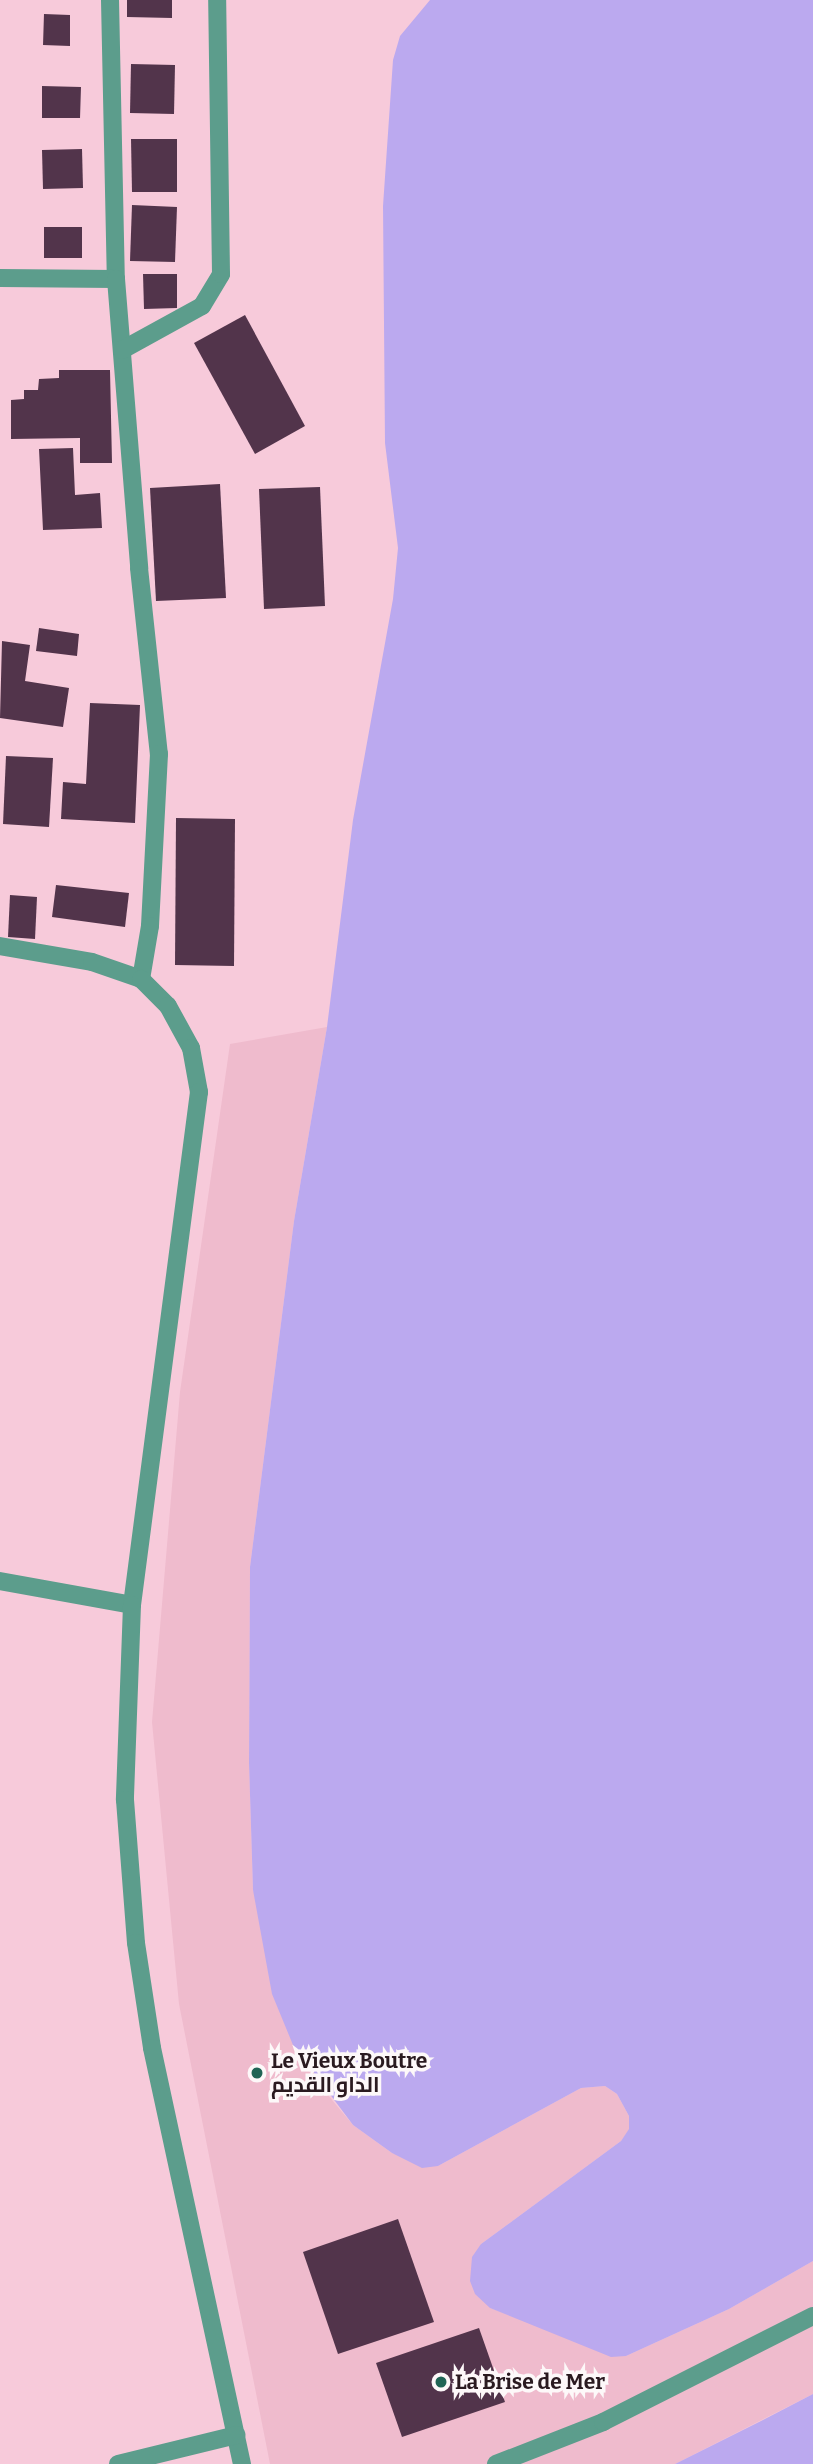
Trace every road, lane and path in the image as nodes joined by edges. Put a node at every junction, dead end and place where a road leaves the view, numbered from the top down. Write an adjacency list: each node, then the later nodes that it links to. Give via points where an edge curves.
1 (110, 0): 4 (street)
2 (217, 0): 5 (street, via 221,274 202,306)
3 (0, 278): 4 (street)
4 (116, 279): 5 (street)
5 (122, 350): 7 (street, via 159,754 150,926)
6 (0, 946): 7 (street, via 92,962)
7 (141, 979): 9 (street, via 168,1006 191,1048 199,1093)
8 (0, 1581): 9 (street)
9 (132, 1605): 11 (street, via 125,1800 136,1943 152,2048)
10 (813, 2316): 14 (street, via 603,2422)
11 (236, 2435): 12 (street); 13 (street)
12 (118, 2464)
13 (242, 2464)
14 (496, 2464)

